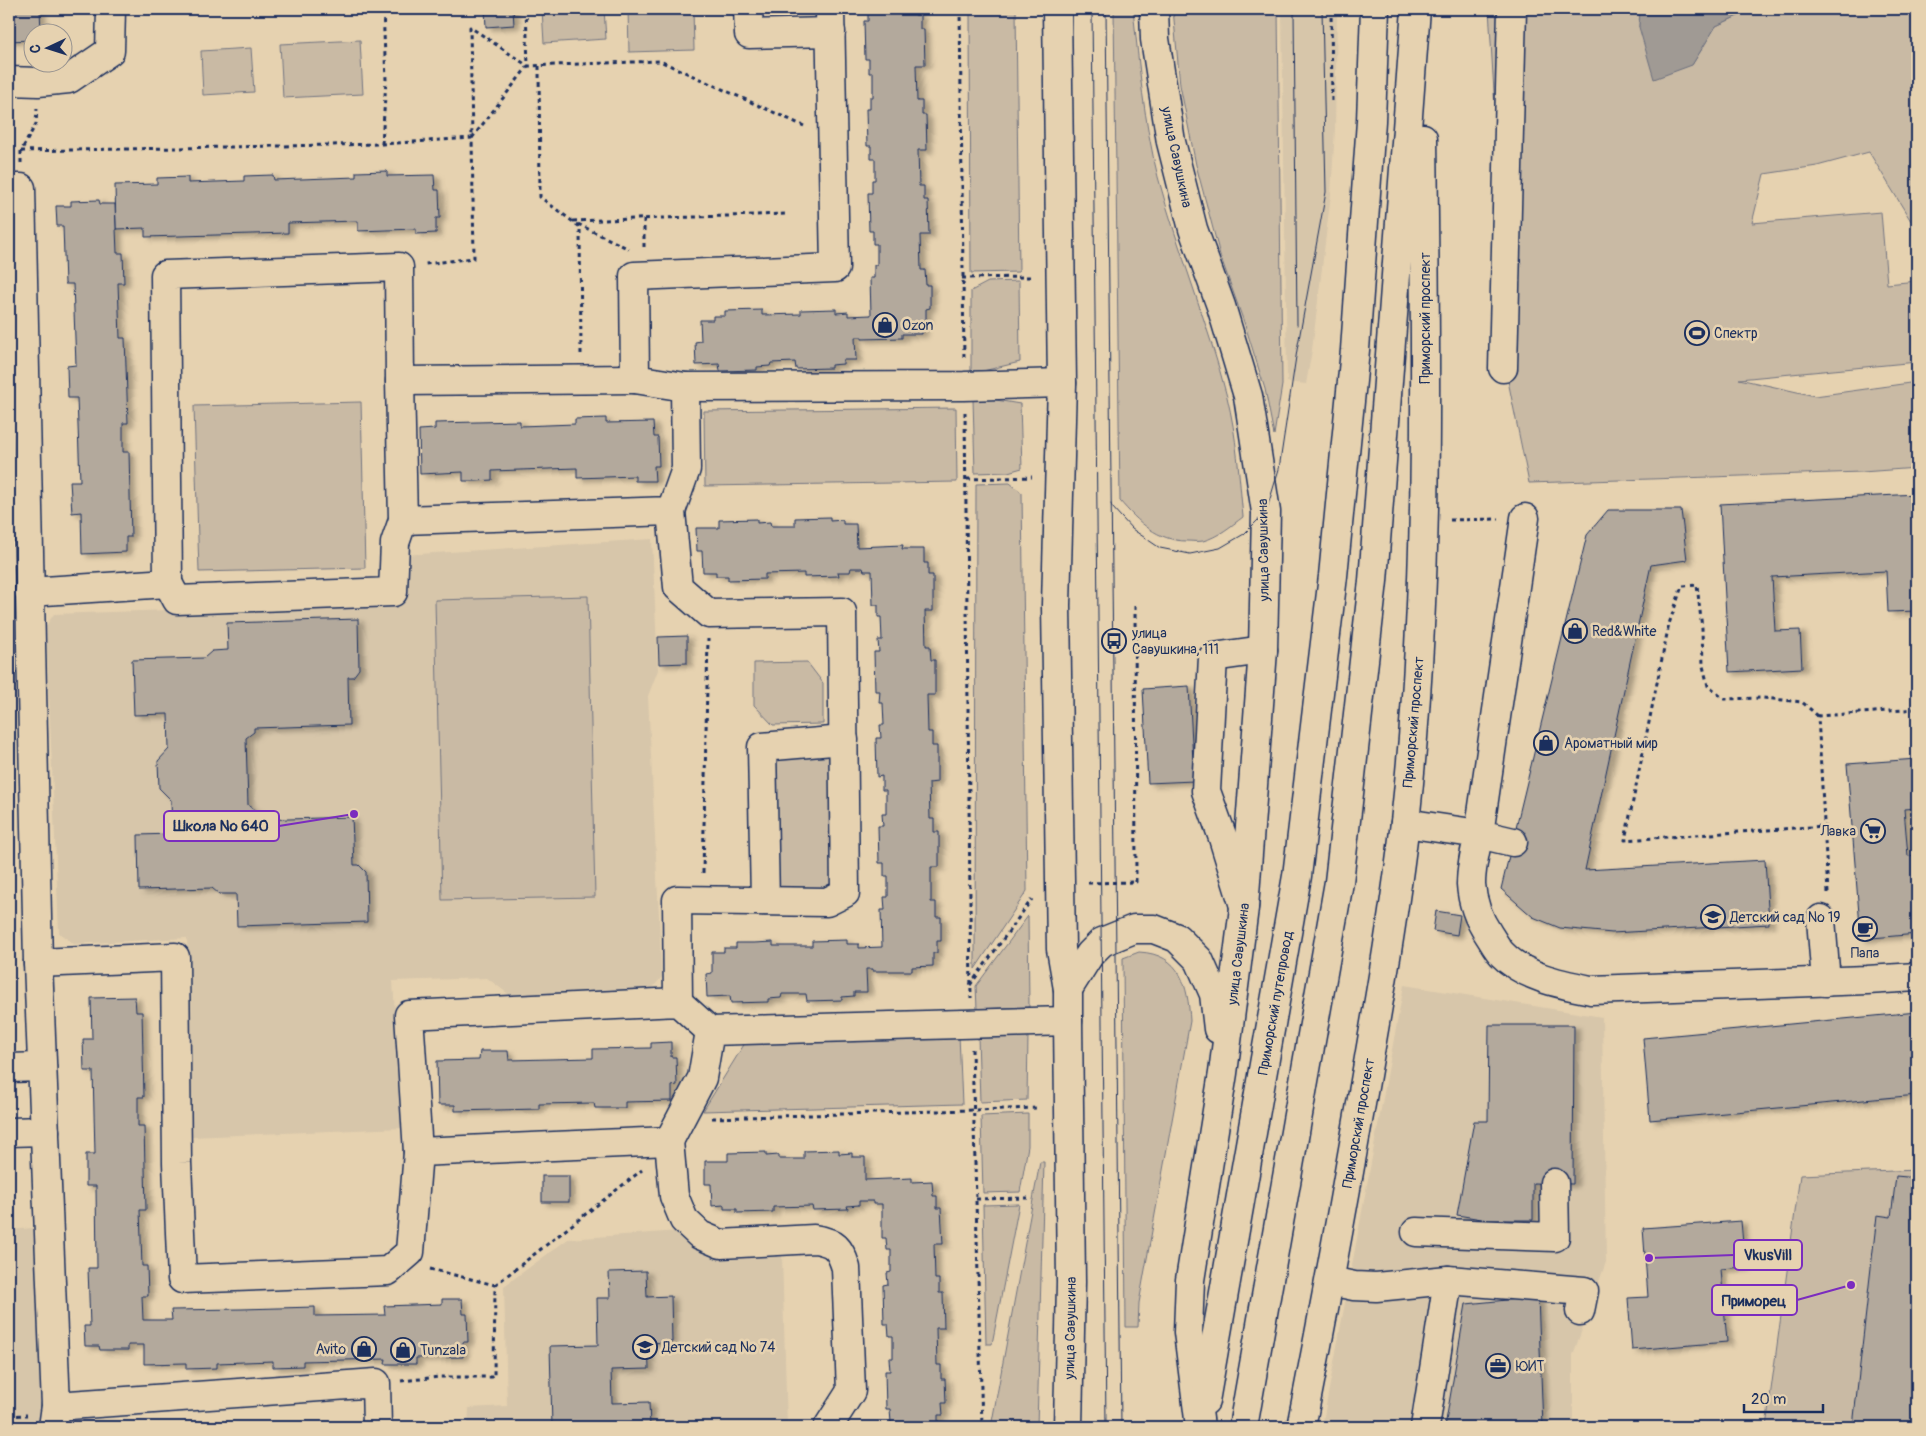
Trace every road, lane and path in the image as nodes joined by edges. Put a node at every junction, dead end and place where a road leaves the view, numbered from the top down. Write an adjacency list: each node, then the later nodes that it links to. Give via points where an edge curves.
1 (111, 9): 17 (main road, via 110,51 69,79)
2 (383, 9): 21 (path, via 386,80)
3 (526, 9): 14 (path)
4 (748, 9): 13 (main road, via 749,34)
5 (960, 9): 31 (path)
6 (1057, 9): 36 (main road, улица Савушкина)
7 (1154, 9): 50 (main road, улица Савушкина, via 1171,142 1193,229 1221,306 1248,396 1266,512)
8 (1331, 9): 18 (path)
9 (1375, 9): 97 (main road, Приморский путепровод, via 1356,340 1297,876)
10 (1416, 9): 98 (main road, Приморский проспект, via 1373,581 1339,882)
11 (1422, 9): 54 (main road, Приморский проспект, via 1424,489 1419,658)
12 (1512, 9): 32 (main road)
13 (831, 20): 34 (main road, via 835,268 634,276)
14 (528, 66): 15 (path); 20 (path); 20 (path, via 470,27)
15 (539, 66): 19 (path, via 660,61); 26 (path, via 540,197)
16 (9, 81): 17 (main road)
17 (38, 82): 22 (path, via 36,124)
18 (1332, 104)
19 (804, 126)
20 (472, 138): 21 (path); 29 (path, via 474,258)
21 (382, 144): 22 (path)
22 (21, 151): 23 (path)
23 (15, 188): 41 (main road)
24 (787, 214): 25 (path)
25 (644, 219): 26 (path); 28 (path)
26 (573, 221): 27 (path); 33 (path, via 580,227)
27 (636, 252)
28 (644, 256)
29 (400, 266): 35 (main road); 46 (main road, via 165,275)
30 (1030, 277): 31 (path)
31 (962, 278): 37 (path)
32 (1503, 368)
33 (581, 379): 34 (main road); 35 (main road)
34 (634, 379): 38 (main road)
35 (400, 381): 44 (main road)
36 (1062, 383): 37 (main road); 68 (main road, улица Савушкина, via 1056,605 1061,949)
37 (964, 386): 38 (main road); 40 (path)
38 (685, 387): 42 (main road, via 686,469)
39 (1032, 477): 40 (path)
40 (966, 478): 67 (path)
41 (18, 507): 47 (main road)
42 (671, 511): 44 (main road); 49 (main road, via 678,588)
43 (1525, 518): 45 (path); 56 (main road)
44 (402, 520): 46 (main road, via 395,543 394,592 177,600)
45 (1449, 520)
46 (168, 583): 47 (main road)
47 (28, 592): 64 (main road)
48 (1135, 604): 58 (path, via 1136,882)
49 (709, 614): 53 (main road, via 842,612); 60 (path)
50 (1263, 650): 62 (main road, улица Савушкина); 62 (main road, via 1213,657 1206,791)
51 (1917, 709): 52 (path)
52 (1818, 716): 55 (path); 55 (path, via 1802,702 1724,699 1708,686 1703,666 1697,584 1682,586 1669,624 1625,840)
53 (844, 740): 61 (main road, via 845,893 826,902); 61 (main road, via 762,747)
54 (1405, 823): 56 (main road); 88 (main road, Приморский проспект, via 1381,988)
55 (1824, 826): 63 (path)
56 (1479, 834): 57 (main road); 66 (main road, via 1472,865 1472,885 1476,910 1485,929 1502,954 1522,968 1557,983 1591,990)
57 (1513, 842)
58 (1081, 883)
59 (1036, 894): 67 (path)
60 (703, 899): 61 (main road); 69 (main road, via 677,900)
61 (765, 901)
62 (1244, 908): 75 (main road, улица Савушкина)
63 (1824, 910): 66 (main road)
64 (38, 963): 73 (main road); 86 (main road, via 174,957 176,1163 182,1279)
65 (1917, 977): 66 (main road)
66 (1826, 982)
67 (970, 985): 71 (path)
68 (1068, 989): 70 (main road, улица Савушкина); 75 (main road, улица Савушкина, via 1090,954 1102,942 1134,929 1154,929 1177,938 1199,960 1214,994)
69 (678, 1002): 72 (main road); 81 (main road, via 409,1016)
70 (1068, 1022): 71 (main road); 96 (main road, улица Савушкина)
71 (972, 1024): 72 (main road); 77 (path)
72 (710, 1031): 78 (main road, via 702,1078)
73 (42, 1067): 74 (main road); 79 (main road)
74 (9, 1068)
75 (1223, 1073): 97 (main road, улица Савушкина, via 1190,1280 1188,1332)
76 (1037, 1108): 77 (path)
77 (974, 1110): 78 (path); 84 (path)
78 (675, 1130): 81 (main road); 89 (path, via 656,1160); 94 (main road, via 674,1196 684,1220 700,1235 721,1244 814,1239 830,1242 841,1253 846,1268 850,1391)
79 (45, 1131): 80 (main road); 92 (main road)
80 (9, 1132)
81 (418, 1152): 86 (main road, via 410,1252)
82 (1554, 1182): 85 (main road, via 1554,1237)
83 (1028, 1198): 84 (path)
84 (976, 1199): 95 (path)
85 (1416, 1232)
86 (388, 1271): 89 (path, via 426,1268)
87 (1448, 1280): 88 (main road, via 1376,1287); 90 (main road, via 1584,1292); 100 (main road)
88 (1330, 1281): 99 (main road, Приморский проспект)
89 (495, 1285): 91 (path, via 494,1377 440,1377)
90 (1580, 1311)
91 (376, 1384): 92 (main road); 93 (main road)
92 (55, 1416)
93 (377, 1427)
94 (828, 1427)
95 (982, 1427)
96 (1068, 1427)
97 (1200, 1427)
98 (1244, 1427)
99 (1301, 1427)
100 (1425, 1427)

